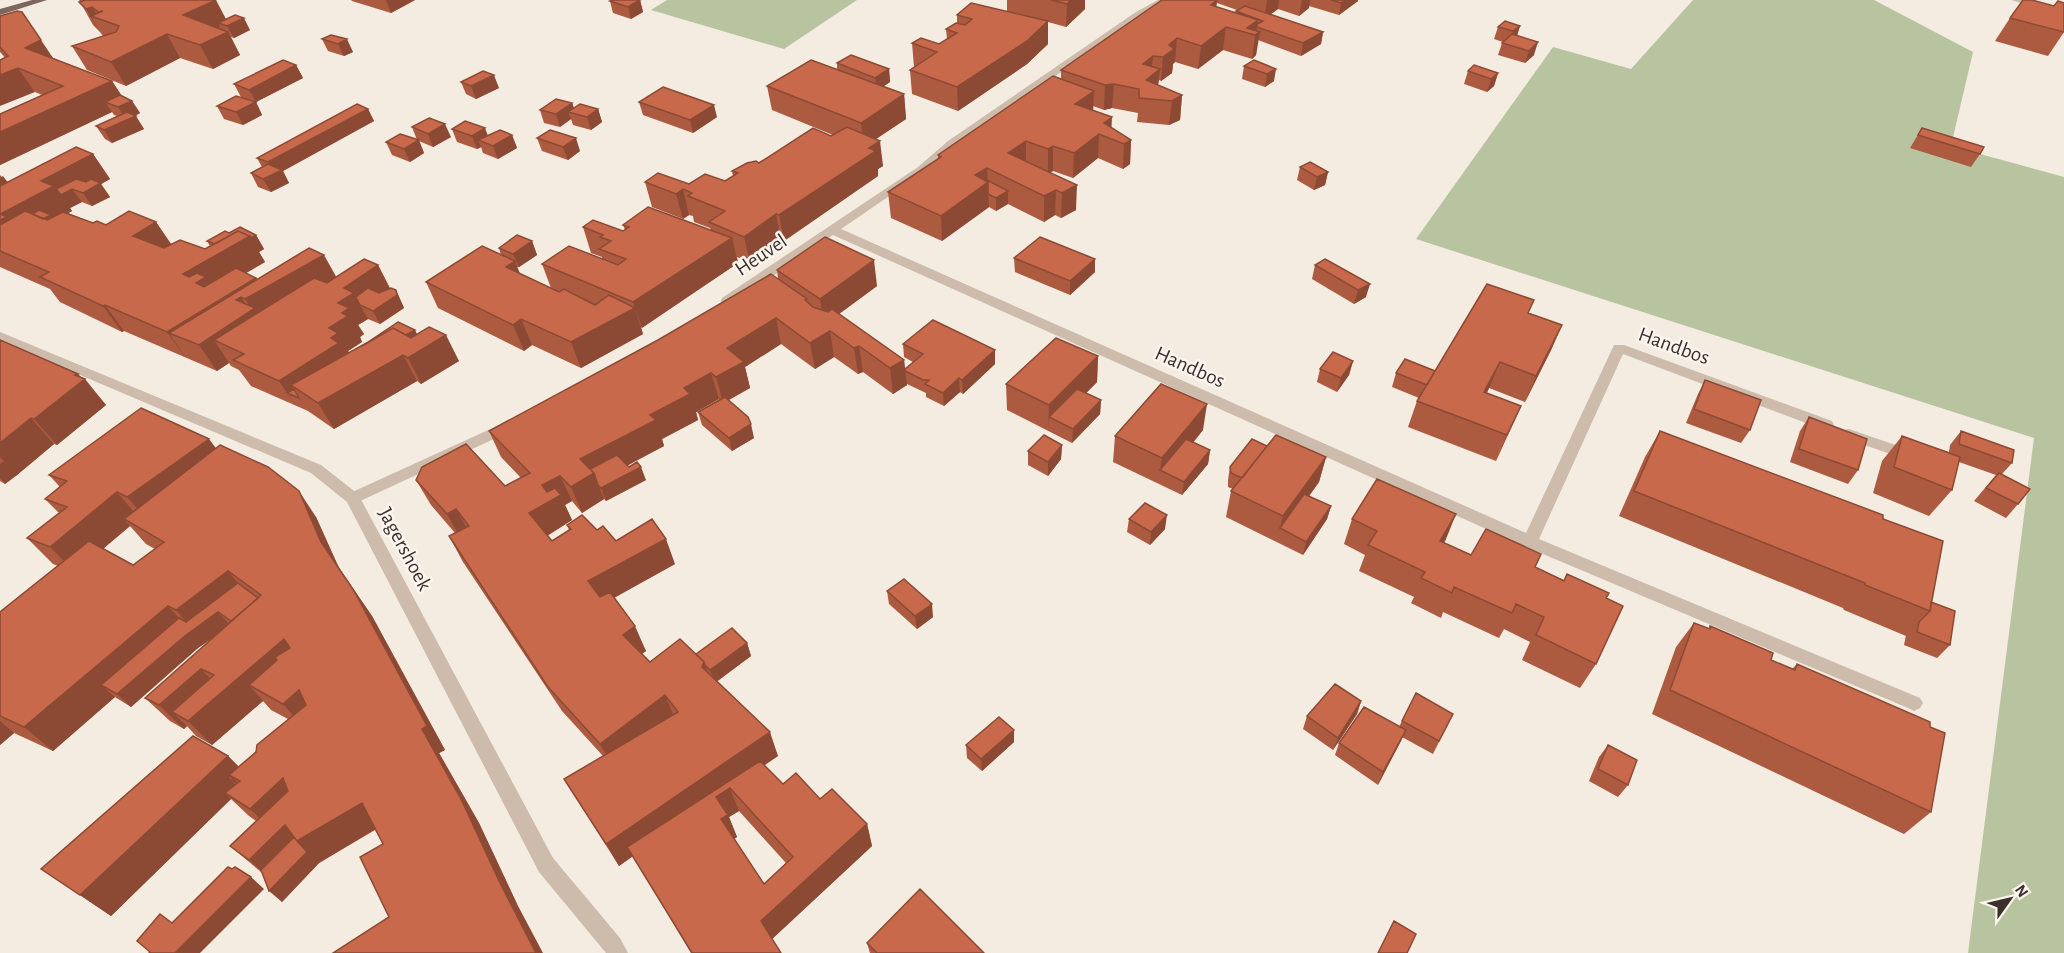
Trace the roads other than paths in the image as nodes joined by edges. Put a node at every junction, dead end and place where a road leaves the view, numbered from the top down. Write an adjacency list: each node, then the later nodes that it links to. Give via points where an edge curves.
1 (42, 0): 5 (main road)
2 (1166, 0): 7 (street, Heuvel, via 1139,14 962,136 922,169)
3 (2016, 0): 4 (street)
4 (2043, 4): 6 (street)
5 (0, 12)
6 (2064, 13)
7 (833, 230): 8 (street, Heuvel); 13 (street, Handbos)
8 (719, 306)
9 (0, 336): 12 (street, Jagershoek, via 316,469)
10 (525, 419): 12 (street)
11 (1927, 462): 13 (street, Handbos, via 1619,348)
12 (353, 498): 15 (street, Jagershoek, via 546,865)
13 (1530, 542): 14 (street, Handbos)
14 (1914, 703)
15 (618, 953)

